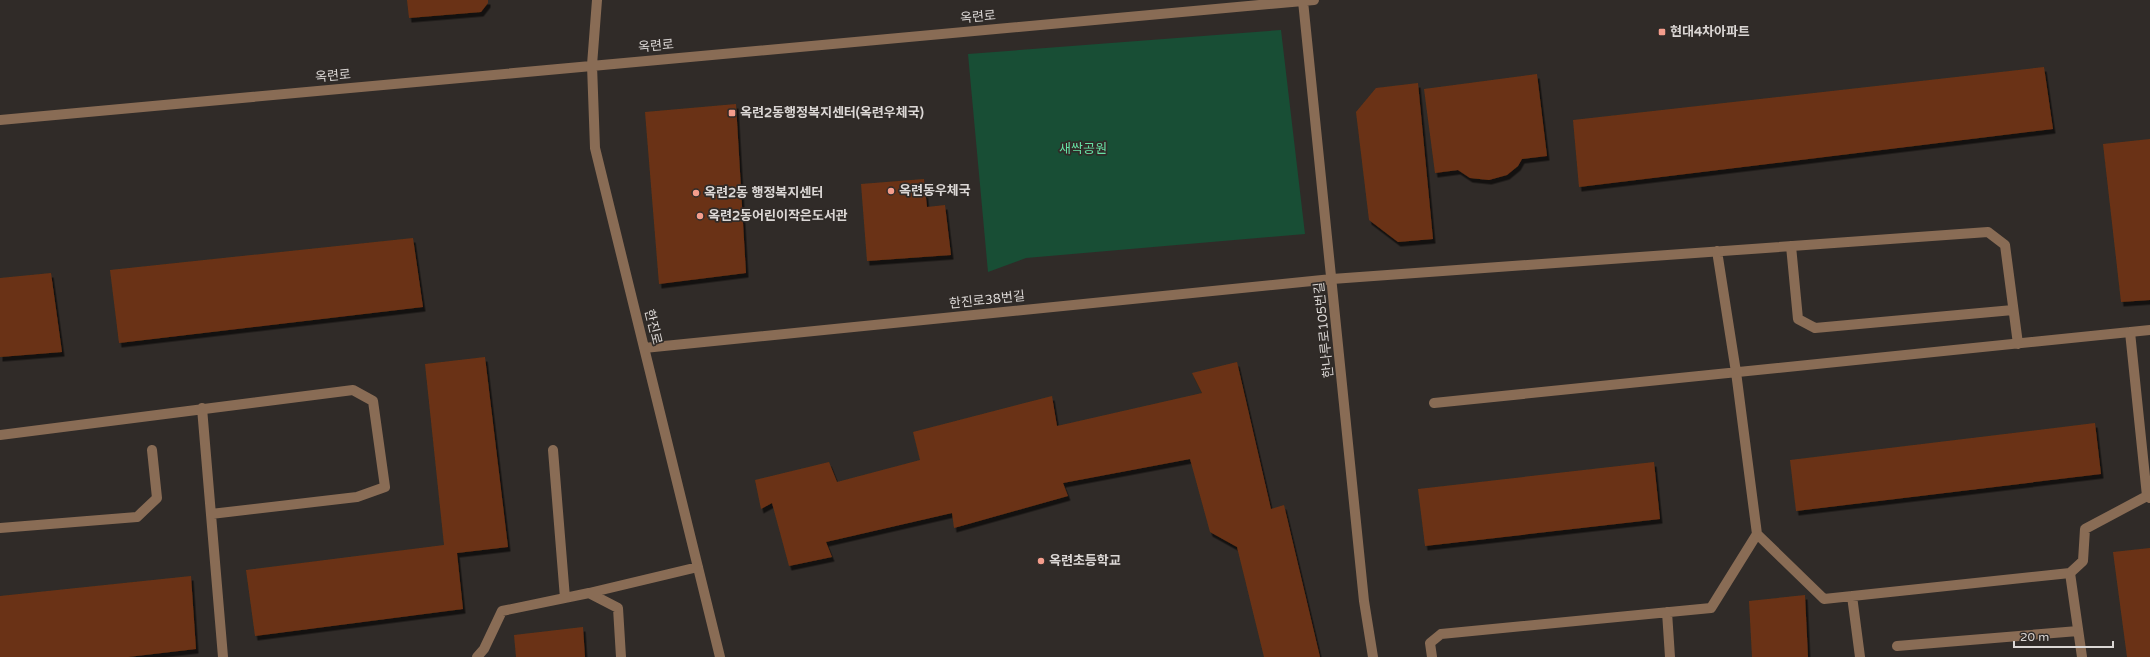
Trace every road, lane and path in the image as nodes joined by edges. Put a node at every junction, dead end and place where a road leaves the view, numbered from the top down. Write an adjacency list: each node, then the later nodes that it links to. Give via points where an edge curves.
1 (597, 0): 4 (street, 한진로)
2 (1314, 0): 3 (street, 옥련로)
3 (1303, 1): 4 (street, 옥련로); 8 (street, 한나루로105번길)
4 (592, 65): 5 (street, 옥련로); 13 (street, 한진로, via 595,148)
5 (0, 120)
6 (1791, 246): 7 (street, 한진로38번길); 9 (street, 한진로38번길, via 1988,232 2005,245); 9 (street, via 1798,319 1814,328)
7 (1717, 251): 8 (street, 한진로38번길); 14 (street)
8 (1332, 279): 13 (street, 한진로38번길); 36 (street, 한나루로105번길, via 1364,601)
9 (2014, 310): 12 (street, 한진로38번길)
10 (2150, 330): 11 (street)
11 (2130, 332): 12 (street); 20 (street)
12 (2018, 344): 14 (street)
13 (644, 348): 24 (street, 한진로)
14 (1736, 372): 15 (street); 23 (street)
15 (1434, 403)
16 (202, 408): 17 (street); 21 (street); 21 (street, via 353,390 373,401 385,487 357,497)
17 (0, 434)
18 (152, 450): 22 (street, via 157,498 137,517)
19 (554, 450): 28 (street)
20 (2149, 497): 25 (street, via 2085,529 2083,561)
21 (211, 514): 32 (street)
22 (0, 528)
23 (1757, 534): 27 (street, via 1824,599); 29 (street, via 1711,608)
24 (698, 567): 26 (street); 35 (street, 한진로)
25 (2070, 574): 27 (street); 30 (street)
26 (589, 593): 28 (street); 34 (street, via 618,608)
27 (1852, 596): 39 (street)
28 (565, 598): 33 (street, via 502,611 484,649)
29 (1667, 612): 37 (street, via 1441,634 1430,643); 38 (street)
30 (2078, 631): 31 (street); 40 (street)
31 (1898, 646)
32 (223, 657)
33 (477, 657)
34 (621, 657)
35 (720, 657)
36 (1373, 657)
37 (1432, 657)
38 (1670, 657)
39 (1860, 657)
40 (2082, 657)

